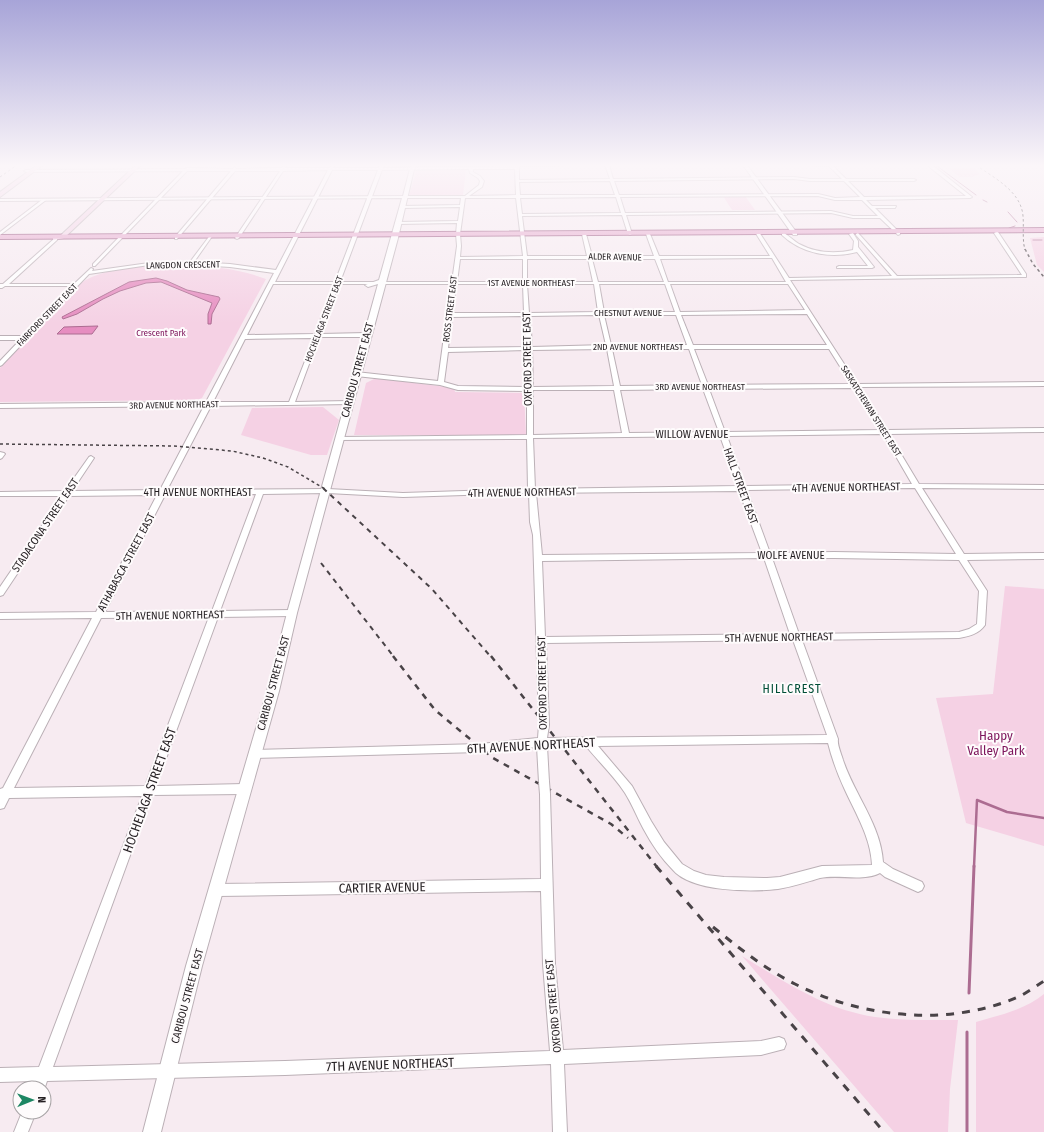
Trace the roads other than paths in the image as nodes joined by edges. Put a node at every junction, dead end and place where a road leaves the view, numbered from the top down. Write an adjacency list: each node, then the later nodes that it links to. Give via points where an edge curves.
1 (21, 218): 21 (street)
2 (79, 218): 33 (main road)
3 (140, 218): 37 (street, FAIRFORD STREET EAST)
4 (194, 218): 34 (street)
5 (250, 218): 29 (street)
6 (306, 218): 30 (street, ATHABASCA STREET EAST)
7 (363, 218): 31 (street, HOCHELAGA STREET EAST)
8 (399, 218): 15 (street, CARIBOU STREET EAST)
9 (461, 218): 14 (street, ROSS STREET EAST)
10 (521, 218): 28 (street, OXFORD STREET EAST)
11 (624, 218): 23 (street)
12 (783, 218): 19 (street)
13 (883, 218): 16 (street)
14 (460, 222): 15 (street); 27 (street, ROSS STREET EAST)
15 (397, 223): 32 (street, CARIBOU STREET EAST)
16 (897, 232): 17 (main road); 19 (main road); 20 (main road); 26 (main road)
17 (1044, 232): 20 (main road)
18 (758, 233): 19 (main road); 24 (main road); 25 (main road); 41 (street, SASKATCHEWAN STREET EAST)
19 (795, 233): 25 (main road); 26 (main road)
20 (996, 233): 48 (street, 1ST AVENUE NORTHEAST, via 1024,276)
21 (0, 234)
22 (584, 234): 23 (main road); 28 (main road); 40 (street)
23 (630, 234): 24 (main road)
24 (648, 234): 43 (street, HALL STREET EAST)
25 (784, 234): 38 (street, via 793,243 817,251 849,252 855,251)
26 (855, 234): 38 (street); 48 (street)
27 (459, 235): 28 (main road); 32 (main road); 42 (street, ROSS STREET EAST)
28 (523, 235): 39 (street, OXFORD STREET EAST)
29 (238, 236): 30 (main road); 35 (main road)
30 (296, 236): 31 (main road); 46 (street, ATHABASCA STREET EAST)
31 (356, 236): 32 (main road); 52 (street, HOCHELAGA STREET EAST)
32 (394, 236): 50 (street, CARIBOU STREET EAST)
33 (57, 237): 36 (main road); 37 (main road); 59 (street)
34 (178, 237): 35 (main road); 37 (main road)
35 (210, 237): 44 (street)
36 (0, 238)
37 (121, 238): 47 (street, FAIRFORD STREET EAST)
38 (856, 248): 45 (street, via 872,267)
39 (525, 257): 40 (street, ALDER AVENUE); 42 (street, ALDER AVENUE); 53 (street, OXFORD STREET EAST)
40 (591, 257): 43 (street, ALDER AVENUE); 54 (street)
41 (773, 257): 43 (street, ALDER AVENUE); 49 (street, SASKATCHEWAN STREET EAST)
42 (456, 258): 57 (street, ROSS STREET EAST)
43 (657, 258): 55 (street, HALL STREET EAST)
44 (191, 263): 46 (street, LANGDON CRESCENT, via 224,264); 47 (street, LANGDON CRESCENT, via 148,264)
45 (838, 267)
46 (278, 272): 51 (street, ATHABASCA STREET EAST)
47 (88, 273): 56 (street, FAIRFORD STREET EAST)
48 (896, 278): 49 (street, 1ST AVENUE NORTHEAST)
49 (788, 281): 55 (street, 1ST AVENUE NORTHEAST); 60 (street, SASKATCHEWAN STREET EAST)
50 (382, 282): 57 (street, 1ST AVENUE NORTHEAST); 58 (street); 65 (street, CARIBOU STREET EAST)
51 (272, 283): 52 (street); 67 (street, ATHABASCA STREET EAST)
52 (338, 283): 58 (street); 66 (street, HOCHELAGA STREET EAST)
53 (525, 283): 54 (street, 1ST AVENUE NORTHEAST); 57 (street, 1ST AVENUE NORTHEAST); 63 (street, OXFORD STREET EAST)
54 (596, 283): 55 (street, 1ST AVENUE NORTHEAST); 61 (street)
55 (666, 283): 62 (street, HALL STREET EAST)
56 (76, 284): 59 (street); 69 (street, FAIRFORD STREET EAST)
57 (454, 284): 64 (street, ROSS STREET EAST)
58 (368, 285)
59 (1, 286)
60 (808, 312): 62 (street, CHESTNUT AVENUE); 72 (street, SASKATCHEWAN STREET EAST)
61 (602, 313): 62 (street, CHESTNUT AVENUE); 63 (street, CHESTNUT AVENUE); 70 (street)
62 (678, 313): 71 (street, HALL STREET EAST)
63 (528, 314): 64 (street, CHESTNUT AVENUE); 73 (street, OXFORD STREET EAST)
64 (449, 315): 74 (street, ROSS STREET EAST)
65 (367, 335): 66 (street); 76 (street, CARIBOU STREET EAST)
66 (318, 336): 67 (street); 87 (street, HOCHELAGA STREET EAST)
67 (244, 337): 86 (street, ATHABASCA STREET EAST)
68 (0, 338): 69 (street)
69 (25, 338): 75 (street, FAIRFORD STREET EAST)
70 (610, 347): 71 (street, 2ND AVENUE NORTHEAST); 73 (street, 2ND AVENUE NORTHEAST); 82 (street)
71 (691, 347): 72 (street, 2ND AVENUE NORTHEAST); 81 (street, HALL STREET EAST)
72 (830, 347): 80 (street, SASKATCHEWAN STREET EAST)
73 (529, 348): 74 (street, 2ND AVENUE NORTHEAST); 83 (street, OXFORD STREET EAST)
74 (446, 350): 77 (street, ROSS STREET EAST)
75 (0, 364)
76 (356, 374): 77 (street, 3RD AVENUE NORTHEAST); 85 (street, CARIBOU STREET EAST)
77 (441, 383): 83 (street, 3RD AVENUE NORTHEAST, via 458,388)
78 (1036, 384): 79 (street, 3RD AVENUE NORTHEAST); 80 (street, 3RD AVENUE NORTHEAST); 84 (street)
79 (1044, 384)
80 (855, 385): 81 (street, 3RD AVENUE NORTHEAST); 90 (street, SASKATCHEWAN STREET EAST)
81 (705, 387): 82 (street, 3RD AVENUE NORTHEAST); 92 (street, HALL STREET EAST)
82 (617, 388): 83 (street, 3RD AVENUE NORTHEAST); 91 (street)
83 (529, 389): 93 (street, OXFORD STREET EAST)
84 (1044, 392)
85 (349, 403): 87 (street, 3RD AVENUE NORTHEAST); 94 (street, CARIBOU STREET EAST)
86 (208, 404): 87 (street, 3RD AVENUE NORTHEAST); 88 (street, 3RD AVENUE NORTHEAST); 101 (street, ATHABASCA STREET EAST)
87 (291, 404)
88 (0, 406)
89 (1044, 430): 90 (street, WILLOW AVENUE)
90 (885, 432): 92 (street, WILLOW AVENUE); 96 (street, SASKATCHEWAN STREET EAST)
91 (626, 434): 92 (street, WILLOW AVENUE); 93 (street, WILLOW AVENUE)
92 (722, 434): 98 (street, HALL STREET EAST)
93 (530, 437): 94 (street, WILLOW AVENUE); 100 (street, OXFORD STREET EAST)
94 (339, 439): 99 (street, CARIBOU STREET EAST)
95 (91, 458): 103 (street, STADACONA STREET EAST)
96 (917, 486): 97 (street, 4TH AVENUE NORTHEAST); 98 (street, 4TH AVENUE NORTHEAST); 107 (street, SASKATCHEWAN STREET EAST)
97 (1044, 487)
98 (742, 489): 100 (street, 4TH AVENUE NORTHEAST); 105 (street, HALL STREET EAST)
99 (325, 491): 100 (street, 4TH AVENUE NORTHEAST, via 403,495); 102 (street, 4TH AVENUE NORTHEAST); 111 (street, CARIBOU STREET EAST)
100 (531, 491): 108 (street, OXFORD STREET EAST)
101 (163, 492): 102 (street, 4TH AVENUE NORTHEAST); 103 (street, 4TH AVENUE NORTHEAST); 113 (street, ATHABASCA STREET EAST)
102 (260, 492): 112 (street, HOCHELAGA STREET EAST)
103 (67, 493): 104 (street, 4TH AVENUE NORTHEAST); 110 (street, STADACONA STREET EAST)
104 (0, 494)
105 (767, 555): 107 (street, WOLFE AVENUE); 108 (street, WOLFE AVENUE); 115 (street, HALL STREET EAST)
106 (1044, 556): 107 (street, WOLFE AVENUE)
107 (962, 557): 109 (street, SASKATCHEWAN STREET EAST)
108 (538, 558): 116 (street, OXFORD STREET EAST)
109 (983, 591): 115 (street, 5TH AVENUE NORTHEAST, via 981,624 972,632)
110 (0, 593)
111 (292, 613): 112 (street, 5TH AVENUE NORTHEAST); 120 (street, CARIBOU STREET EAST)
112 (214, 614): 113 (street, 5TH AVENUE NORTHEAST); 122 (street, HOCHELAGA STREET EAST)
113 (98, 615): 114 (street, 5TH AVENUE NORTHEAST); 123 (street, ATHABASCA STREET EAST)
114 (0, 616)
115 (796, 637): 116 (street, 5TH AVENUE NORTHEAST); 117 (street, HALL STREET EAST)
116 (541, 640): 119 (street, OXFORD STREET EAST, via 544,725)
117 (832, 739): 118 (street, 6TH AVENUE NORTHEAST); 125 (street, HALL STREET EAST, via 844,777 874,844)
118 (588, 741): 119 (street, 6TH AVENUE NORTHEAST); 125 (street, via 628,789 646,826 660,846 678,868 691,876 718,882 767,884 822,872 872,870 878,868)
119 (542, 742): 120 (street, 6TH AVENUE NORTHEAST, via 480,748); 126 (street, OXFORD STREET EAST)
120 (254, 754): 121 (street, CARIBOU STREET EAST)
121 (244, 789): 122 (street); 128 (street, CARIBOU STREET EAST)
122 (149, 790): 123 (street); 132 (street, HOCHELAGA STREET EAST)
123 (3, 793): 124 (street, ATHABASCA STREET EAST)
124 (0, 804)
125 (878, 865): 127 (street)
126 (547, 885): 128 (street, CARTIER AVENUE); 130 (street, OXFORD STREET EAST, via 549,964)
127 (918, 886)
128 (217, 890): 131 (street, CARIBOU STREET EAST, via 194,966)
129 (779, 1044): 130 (street, 7TH AVENUE NORTHEAST, via 761,1048)
130 (557, 1058): 131 (street, 7TH AVENUE NORTHEAST); 138 (street, OXFORD STREET EAST)
131 (168, 1072): 132 (street, 7TH AVENUE NORTHEAST); 137 (street, CARIBOU STREET EAST)
132 (43, 1074): 133 (street, 7TH AVENUE NORTHEAST); 134 (street, HOCHELAGA STREET EAST)
133 (0, 1075)
134 (41, 1080)
135 (26, 1120): 136 (street)
136 (21, 1132)
137 (152, 1132)
138 (560, 1132)

